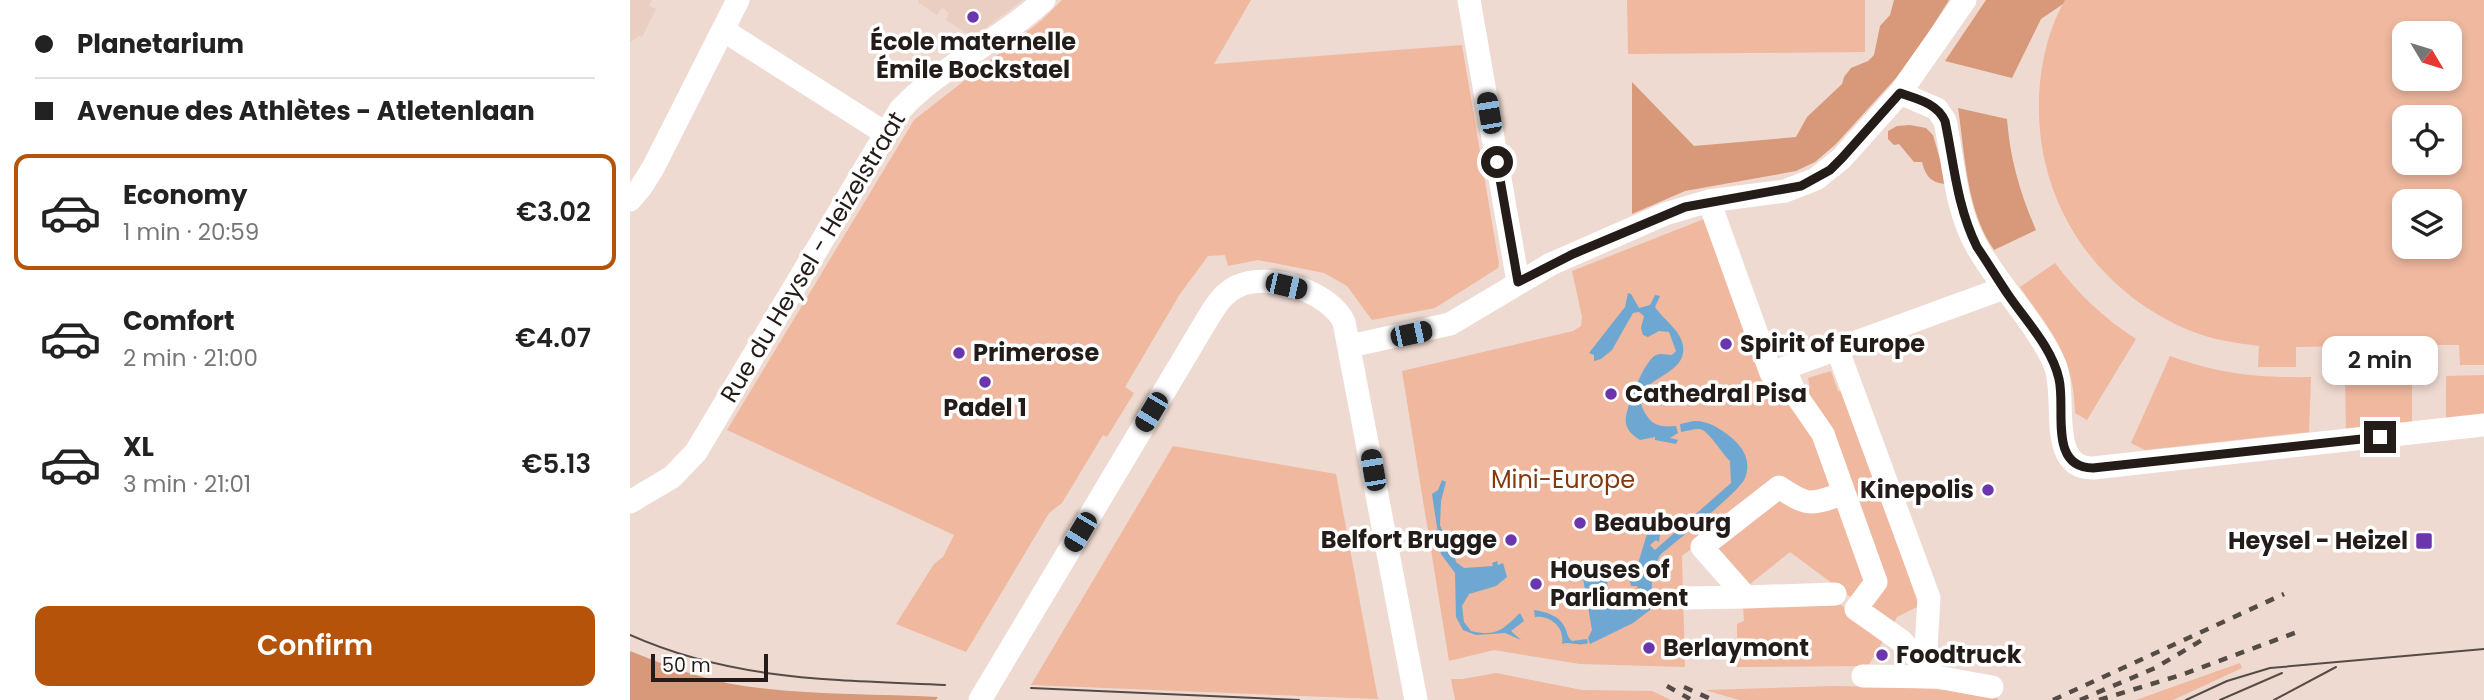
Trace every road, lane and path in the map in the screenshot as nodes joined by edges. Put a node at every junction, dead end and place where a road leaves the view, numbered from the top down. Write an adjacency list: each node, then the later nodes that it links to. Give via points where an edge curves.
1 (738, 0): 5 (street)
2 (1044, 0): 7 (street, Rue du Heysel - Heizelstraat, via 915,94)
3 (1469, 0): 12 (street)
4 (1965, 0): 6 (street)
5 (723, 30): 7 (street); 9 (street, via 653,168)
6 (1900, 93): 10 (street, via 1842,158 1816,178 1785,191); 13 (street, via 1942,114 1963,214 1977,247)
7 (886, 133): 19 (street, Rue du Heysel - Heizelstraat, via 696,452 672,477)
8 (643, 178): 11 (street)
9 (630, 200)
10 (1709, 201): 12 (street, via 1643,223); 16 (street, via 1771,373)
11 (630, 217)
12 (1518, 282): 14 (street, via 1450,324)
13 (2004, 288): 15 (street); 17 (street, via 2055,366 2061,390 2063,446 2069,460 2078,466)
14 (1350, 346): 26 (street, via 1340,314 1317,294 1255,281 1223,296); 27 (street)
15 (1837, 348): 16 (street); 23 (street, via 1929,598)
16 (1784, 368): 18 (street, via 1823,434)
17 (2484, 425)
18 (1844, 493): 21 (street, via 1814,504 1779,487 1702,547); 23 (street, via 1876,582 1856,609 1900,640)
19 (630, 502)
20 (1835, 594): 21 (street)
21 (1746, 597): 22 (street)
22 (1685, 598)
23 (1931, 671): 24 (street); 25 (street)
24 (1863, 676)
25 (1993, 687)
26 (980, 700)
27 (1416, 700)

